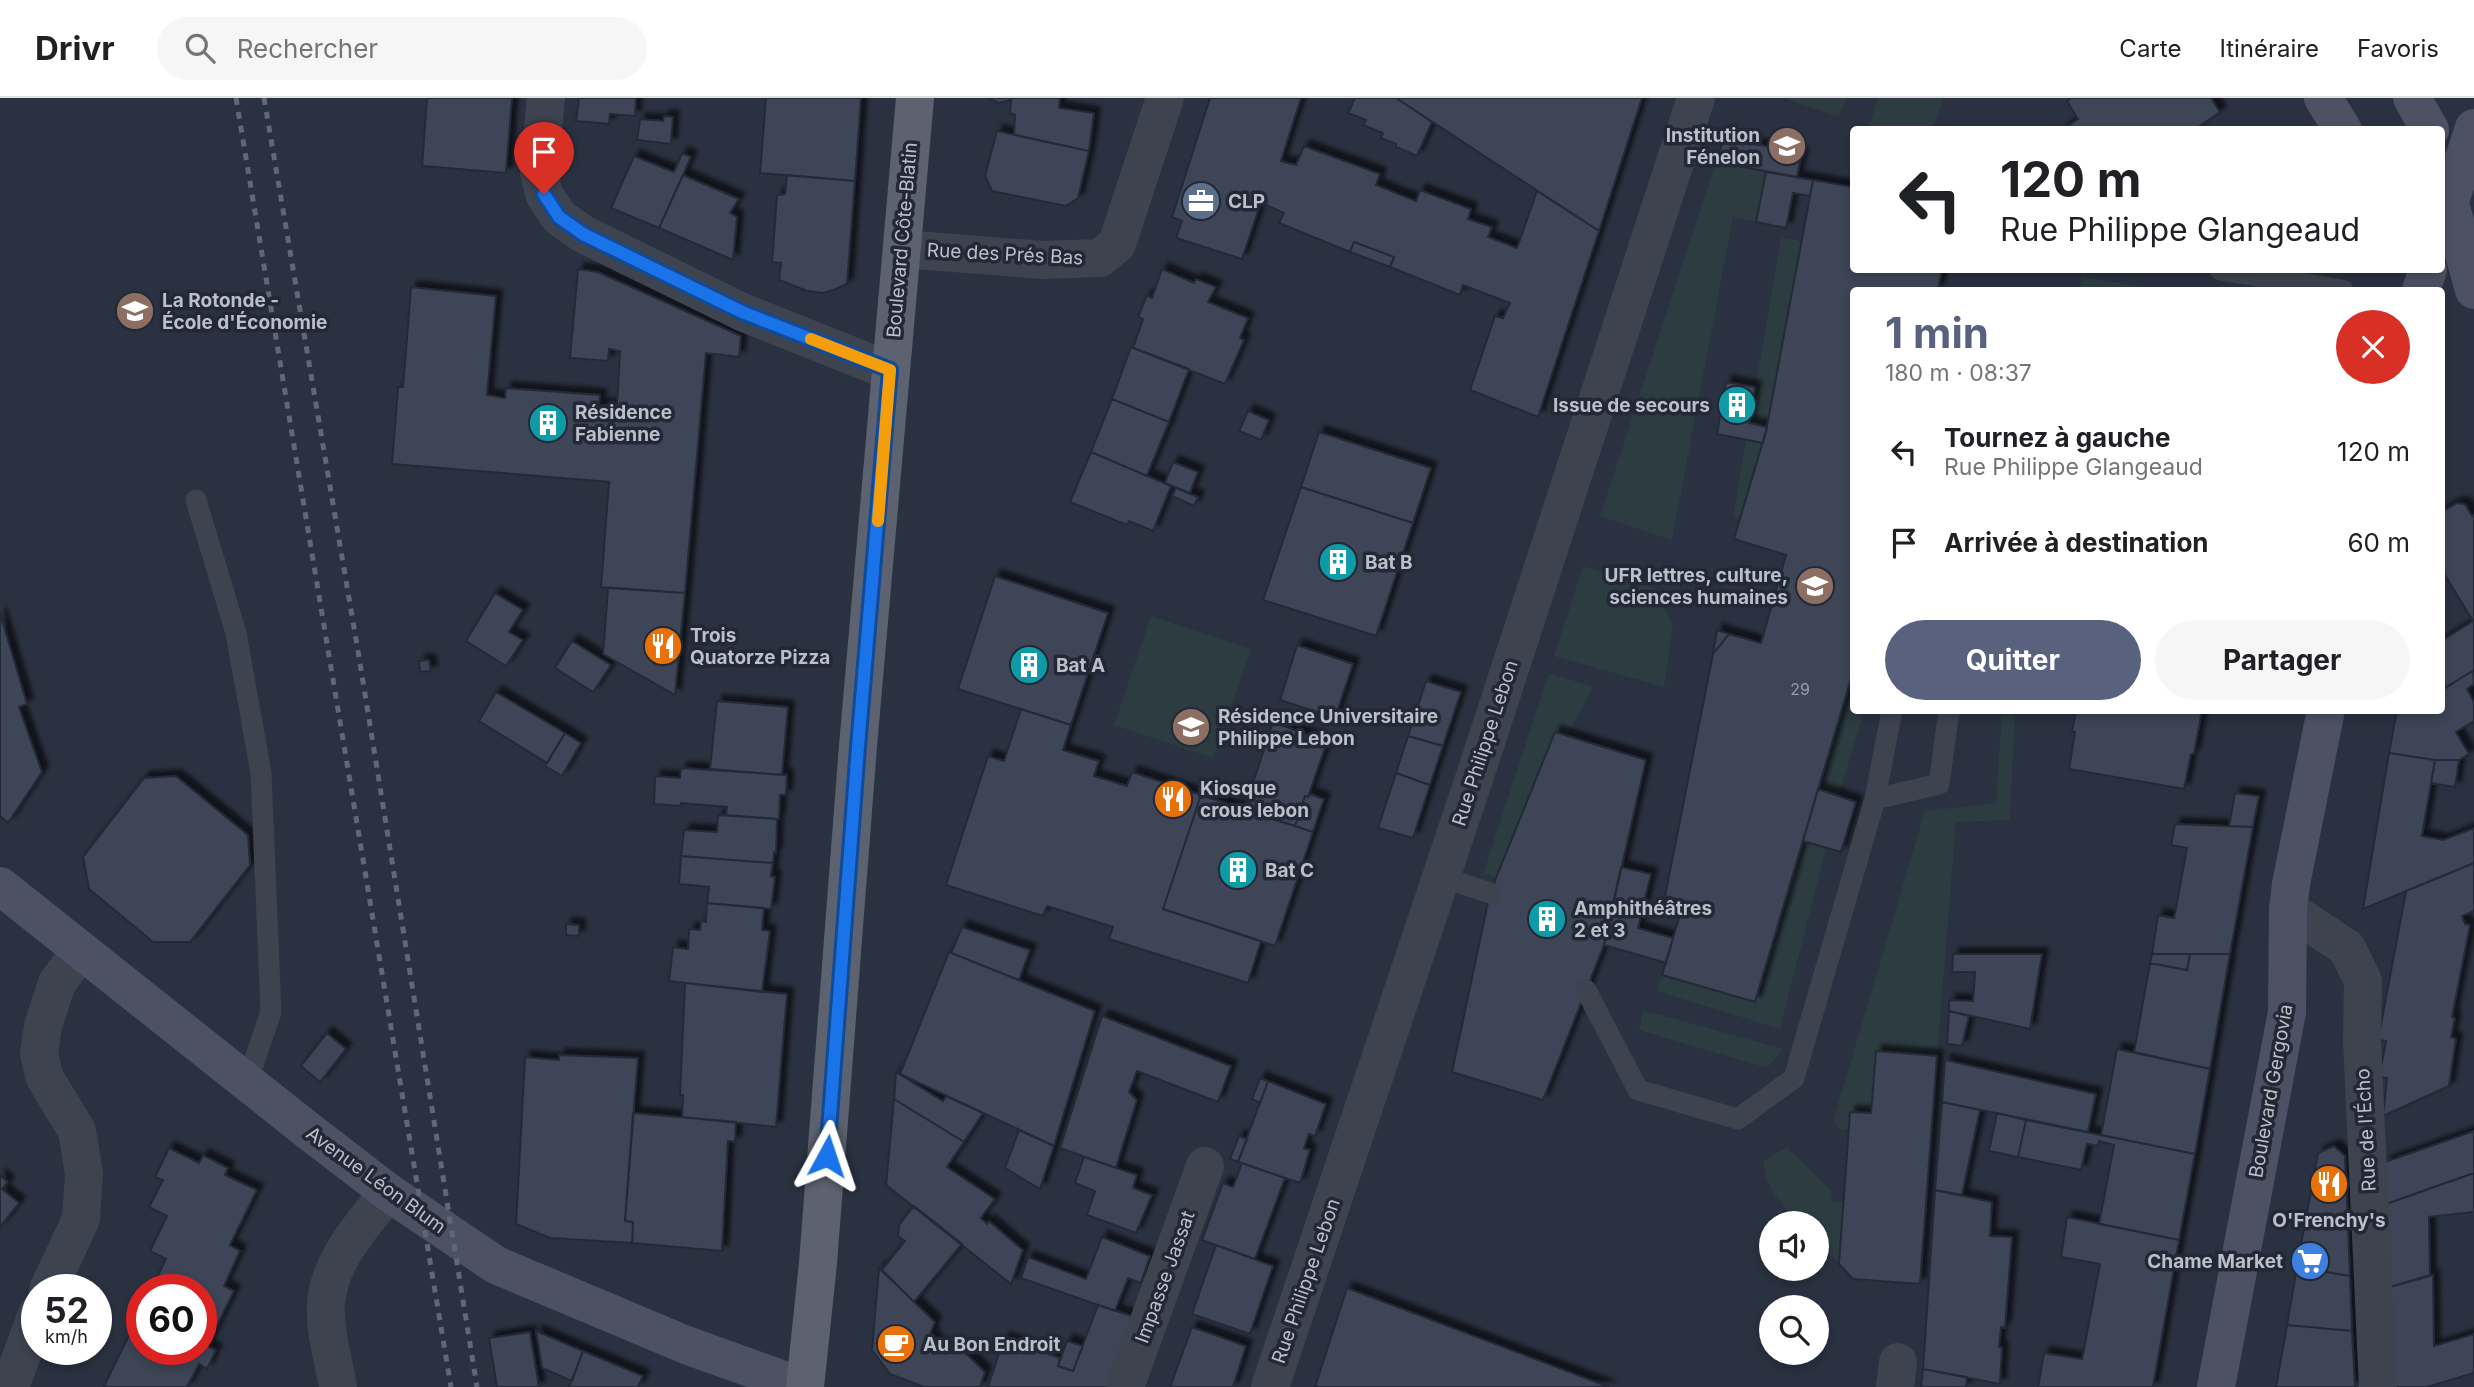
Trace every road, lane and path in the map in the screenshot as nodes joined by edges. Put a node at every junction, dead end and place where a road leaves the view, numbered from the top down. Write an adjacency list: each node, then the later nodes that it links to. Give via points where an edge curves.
1 (546, 98): 15 (street, via 539,172 544,194 559,217 583,234 742,312)
2 (915, 98): 11 (main road, Boulevard Côte-Blatin)
3 (1165, 98): 11 (street, Rue des Prés Bas, via 1117,244 1100,258 1042,260)
4 (1696, 98): 21 (street, Rue Philippe Lebon)
5 (2323, 98): 7 (main road)
6 (2412, 98): 8 (main road)
7 (2340, 126)
8 (2428, 126)
9 (2474, 128): 10 (main road)
10 (2454, 203): 14 (main road)
11 (902, 249): 15 (main road, Boulevard Côte-Blatin)
12 (2238, 273): 13 (lane)
13 (2325, 287)
14 (2474, 290)
15 (890, 370): 34 (main road, Boulevard Côte-Blatin, via 818,1263)
16 (196, 500): 27 (lane, via 236,633 261,773 271,1012)
17 (1891, 714): 20 (lane)
18 (1948, 714): 20 (lane, via 1939,785)
19 (2325, 714): 24 (main road, Boulevard Gergovia)
20 (1875, 799): 26 (lane, via 1794,1078 1738,1119 1638,1090)
21 (1441, 877): 23 (lane); 36 (street, Rue Philippe Lebon)
22 (0, 886): 25 (main road, Avenue Léon Blum)
23 (1490, 893)
24 (2288, 909): 37 (main road, Boulevard Gergovia, via 2287,1012); 38 (street, Rue de l'Écho, via 2347,948 2363,981)
25 (81, 950): 27 (main road, Avenue Léon Blum); 30 (street, via 57,983 39,1054 45,1078 77,1131 84,1174 81,1219)
26 (1586, 990)
27 (247, 1082): 29 (main road, Avenue Léon Blum)
28 (1205, 1166): 35 (street, Impasse Jassat)
29 (388, 1192): 33 (street, via 328,1283 325,1308); 34 (main road, Avenue Léon Blum, via 496,1265 686,1345)
30 (55, 1274)
31 (21, 1357): 32 (street)
32 (10, 1387)
33 (338, 1387)
34 (804, 1387)
35 (1125, 1387)
36 (1270, 1387)
37 (2216, 1387)
38 (2378, 1387)

